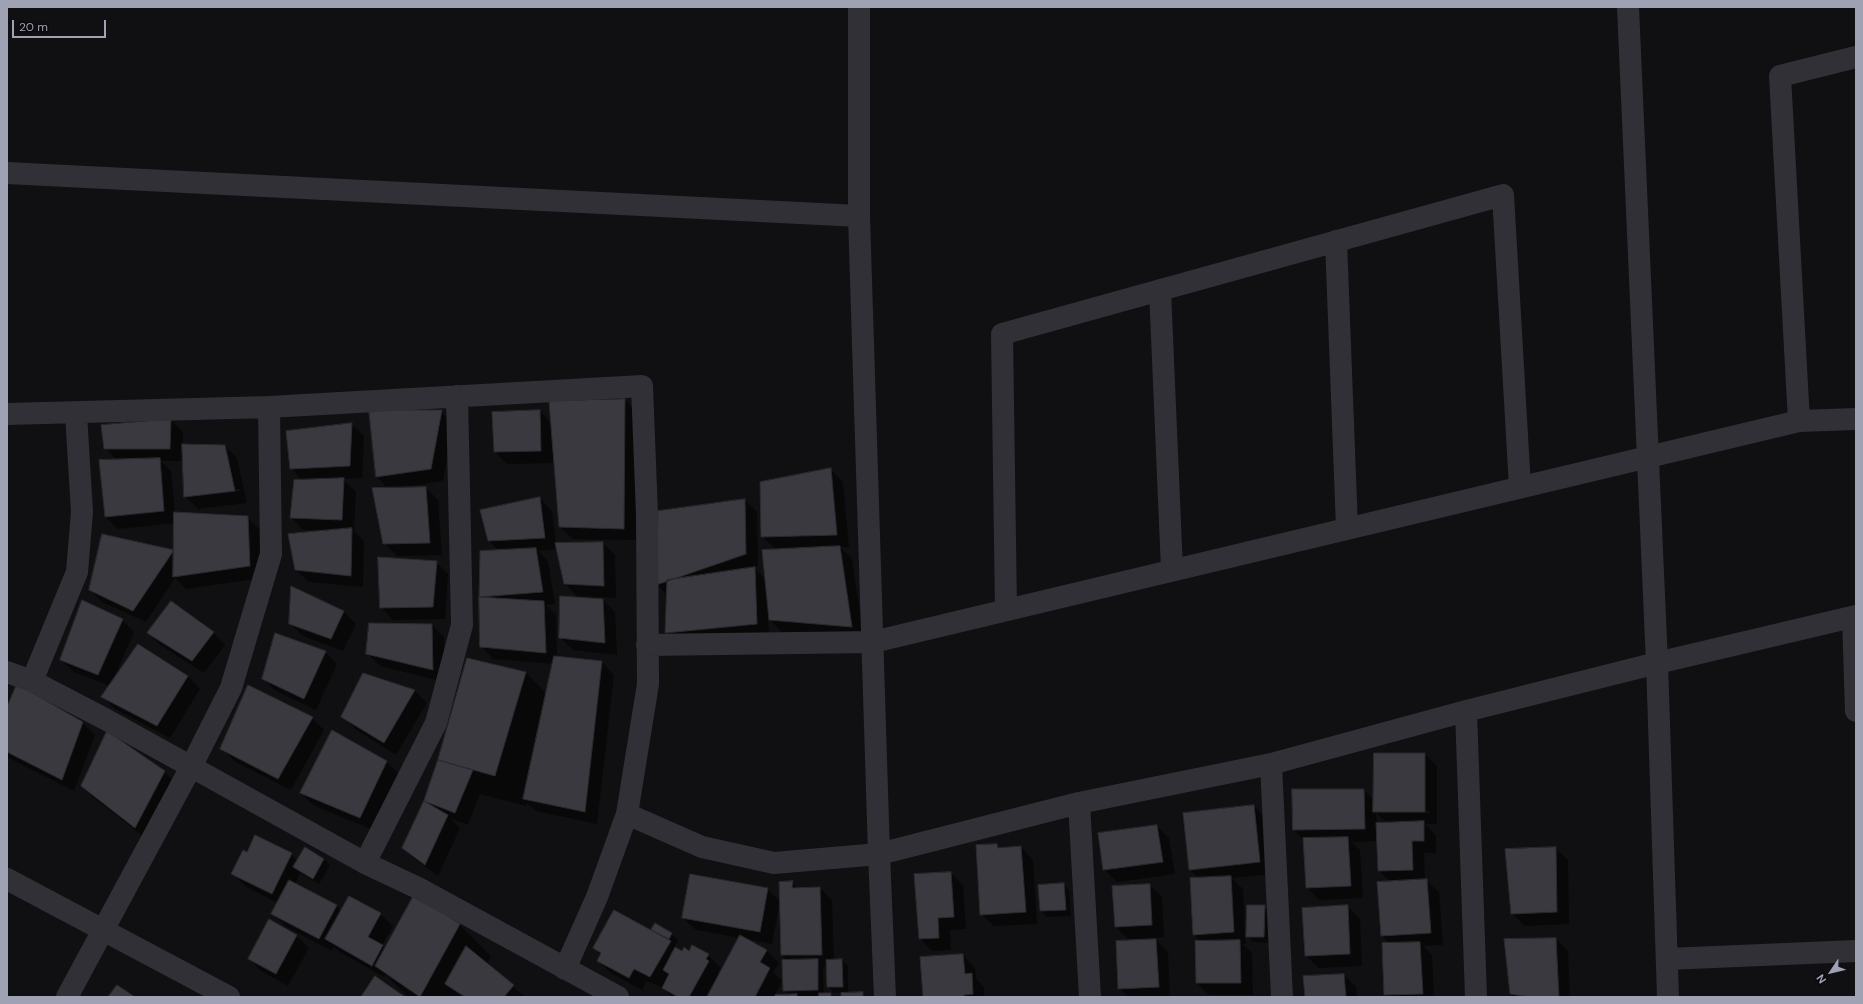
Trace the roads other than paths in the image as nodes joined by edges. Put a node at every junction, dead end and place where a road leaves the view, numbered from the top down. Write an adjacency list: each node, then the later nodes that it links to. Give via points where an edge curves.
1 (859, 7): 5 (street)
2 (1628, 7): 14 (street)
3 (1856, 57): 13 (street, via 1780,76)
4 (7, 173): 5 (street)
5 (859, 216): 20 (street)
6 (1336, 241): 7 (street); 15 (street, via 1503,195); 16 (street)
7 (1160, 290): 17 (street); 18 (street, via 1002,334)
8 (458, 396): 9 (street); 21 (street, via 642,386 647,514); 32 (street, via 462,625 436,723)
9 (269, 407): 11 (street); 28 (street, via 271,554 231,688)
10 (7, 414): 11 (street)
11 (76, 414): 24 (street, via 82,512 77,572)
12 (1856, 419): 13 (street)
13 (1799, 421): 14 (street)
14 (1648, 456): 15 (street); 22 (street)
15 (1520, 487): 16 (street)
16 (1347, 528): 17 (street)
17 (1172, 570): 18 (street)
18 (1006, 610): 20 (street)
19 (1855, 616): 22 (street); 26 (street)
20 (873, 642): 21 (street); 31 (street)
21 (647, 645): 30 (street, via 648,684)
22 (1656, 663): 25 (street); 36 (street)
23 (7, 672): 24 (street)
24 (32, 681): 28 (street)
25 (1466, 711): 27 (street); 44 (street)
26 (1856, 711)
27 (1270, 764): 29 (street); 43 (street)
28 (191, 767): 32 (street); 34 (street)
29 (1079, 804): 31 (street); 42 (street)
30 (627, 814): 31 (street, via 702,846 774,863); 37 (street, via 597,897)
31 (879, 854): 41 (street)
32 (365, 863): 37 (street, via 418,888)
33 (7, 879): 34 (street)
34 (104, 930): 38 (street); 39 (street)
35 (1856, 951): 36 (street)
36 (1667, 959): 45 (street)
37 (565, 970): 40 (street)
38 (67, 997)
39 (229, 997)
40 (618, 997)
41 (885, 997)
42 (1090, 997)
43 (1282, 997)
44 (1476, 997)
45 (1668, 997)

